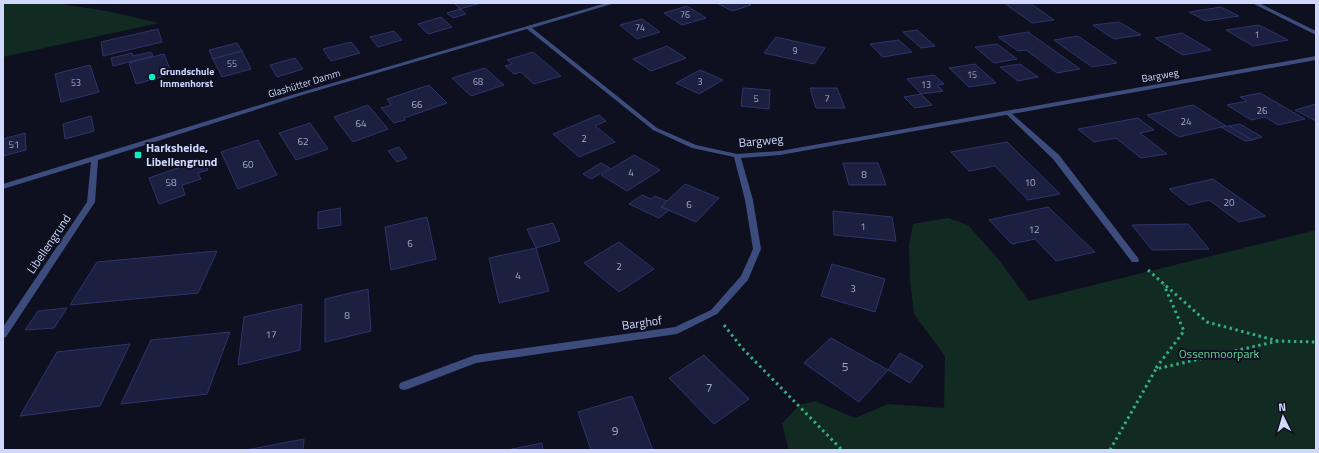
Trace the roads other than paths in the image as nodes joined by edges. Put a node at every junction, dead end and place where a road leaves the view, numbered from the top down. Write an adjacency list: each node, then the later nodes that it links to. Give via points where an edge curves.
1 (612, 3): 3 (street, Glashütter Damm)
2 (1255, 3): 4 (street)
3 (529, 28): 7 (street, Bargweg, via 655,129 694,147); 8 (street, Glashütter Damm, via 297,95)
4 (1316, 33)
5 (1316, 58): 6 (street, Bargweg)
6 (1008, 113): 7 (street, Bargweg, via 780,153); 10 (street, via 1056,157)
7 (737, 156): 12 (street, Barghof, via 749,200 757,249 745,278 714,312 677,330 475,359)
8 (95, 160): 9 (street, Glashütter Damm); 11 (street, Libellengrund, via 91,202)
9 (3, 187)
10 (1135, 260)
11 (3, 334)
12 (404, 386)

